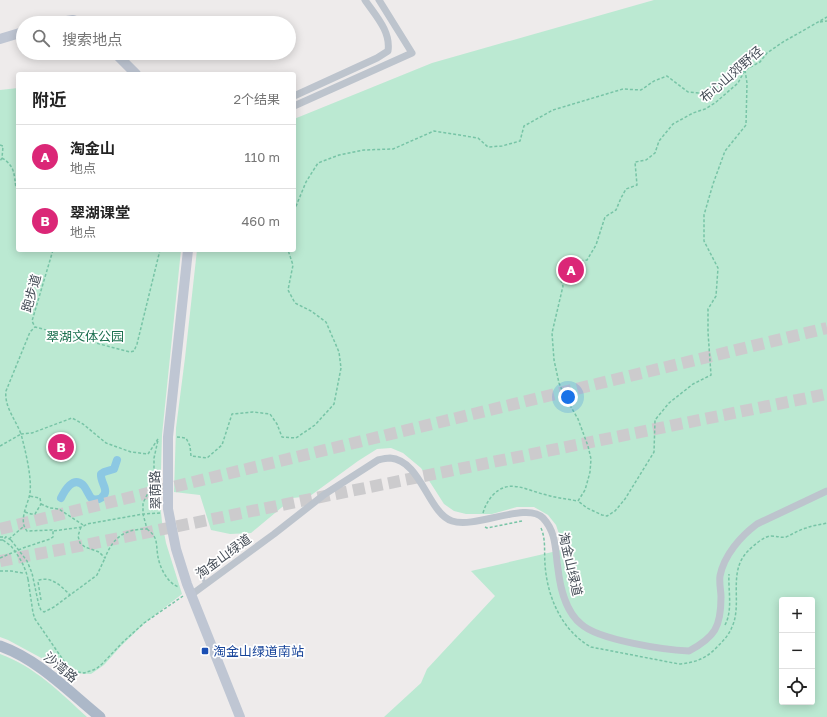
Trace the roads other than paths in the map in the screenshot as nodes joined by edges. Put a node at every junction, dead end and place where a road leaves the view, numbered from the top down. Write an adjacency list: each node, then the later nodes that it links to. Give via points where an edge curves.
1 (365, 0): 7 (street, via 386,31 388,50 377,58)
2 (379, 0): 8 (street, via 412,53)
3 (16, 34): 4 (street)
4 (0, 38)
5 (122, 60): 6 (street)
6 (134, 72)
7 (296, 95)
8 (296, 105)
9 (188, 252): 13 (street, 翠荫路, via 167,457 168,509)
10 (827, 491): 12 (street, 淘金山绿道, via 757,524 740,539 724,563 720,577 719,623 708,638 689,652 651,647 606,636 582,625 575,619 564,595 552,532 540,515 530,512 474,522 453,521 437,510 414,474 394,458 378,460 325,494)
11 (216, 566): 12 (lane, via 204,574)
12 (205, 583): 13 (street, 淘金山绿道)
13 (188, 595): 16 (street, 翠荫路)
14 (0, 646): 15 (main road, 沙湾路, via 32,662)
15 (100, 717)
16 (240, 717)

